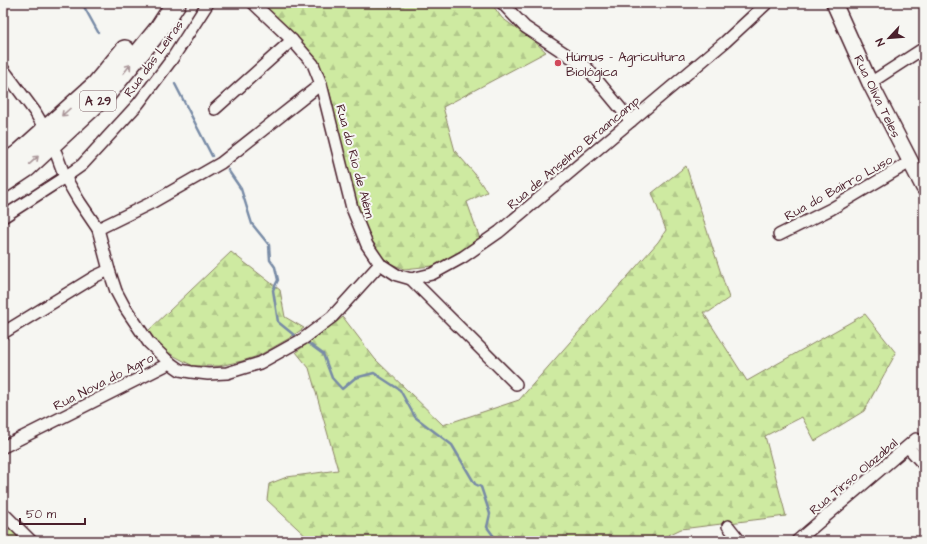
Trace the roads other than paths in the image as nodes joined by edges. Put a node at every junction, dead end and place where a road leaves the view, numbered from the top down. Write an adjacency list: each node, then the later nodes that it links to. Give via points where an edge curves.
1 (160, 3): 18 (highway, A 29, one-way to 18, via 96,85 18,155)
2 (176, 3): 20 (highway, A 29, one-way to 2, via 27,167 107,93 159,29)
3 (208, 3): 19 (street, Rua das Leiras, via 172,59 138,104 82,165)
4 (255, 3): 8 (street, Rua do Rio de Além)
5 (502, 3): 14 (street, via 526,27 587,68)
6 (767, 3): 14 (street, Rua de Anselmo Braancamp)
7 (834, 3): 11 (main road, Rua Oliva Teles)
8 (292, 40): 12 (street, Rua do Rio de Além, via 313,64); 13 (street)
9 (924, 48): 11 (street)
10 (3, 69): 15 (street)
11 (870, 83): 17 (main road, Rua Oliva Teles)
12 (321, 84): 23 (street, via 221,163 153,202); 25 (street, Rua do Rio de Além, via 352,208 367,245)
13 (215, 109)
14 (631, 121): 27 (street, Rua de Anselmo Braancamp, via 499,232 463,257 432,274)
15 (42, 124)
16 (56, 154): 19 (street, Rua Nova do Agro)
17 (910, 162): 21 (main road, Rua Oliva Teles); 24 (street, Rua do Bairro Luso, via 831,208)
18 (3, 165)
19 (65, 177): 22 (street, Rua das Leiras); 23 (street, Rua Nova do Agro)
20 (3, 183)
21 (924, 188)
22 (3, 217)
23 (98, 229): 26 (street, Rua Nova do Agro)
24 (778, 235)
25 (380, 264): 27 (street, via 396,275); 29 (street, via 332,317 303,339 260,363 226,373 208,374 180,370)
26 (108, 270): 28 (street); 29 (street, Rua Nova do Agro, via 124,306 149,343)
27 (411, 279): 30 (street)
28 (3, 333)
29 (170, 363): 32 (street, Rua Nova do Agro)
30 (516, 384)
31 (920, 444): 33 (street)
32 (3, 447)
33 (908, 447): 34 (street, Rua Tirso Olazabal); 39 (street, Rua Tirso Olazabal)
34 (924, 465)
35 (3, 513): 37 (street)
36 (728, 526): 38 (street)
37 (31, 541)
38 (740, 541)
39 (797, 541)

